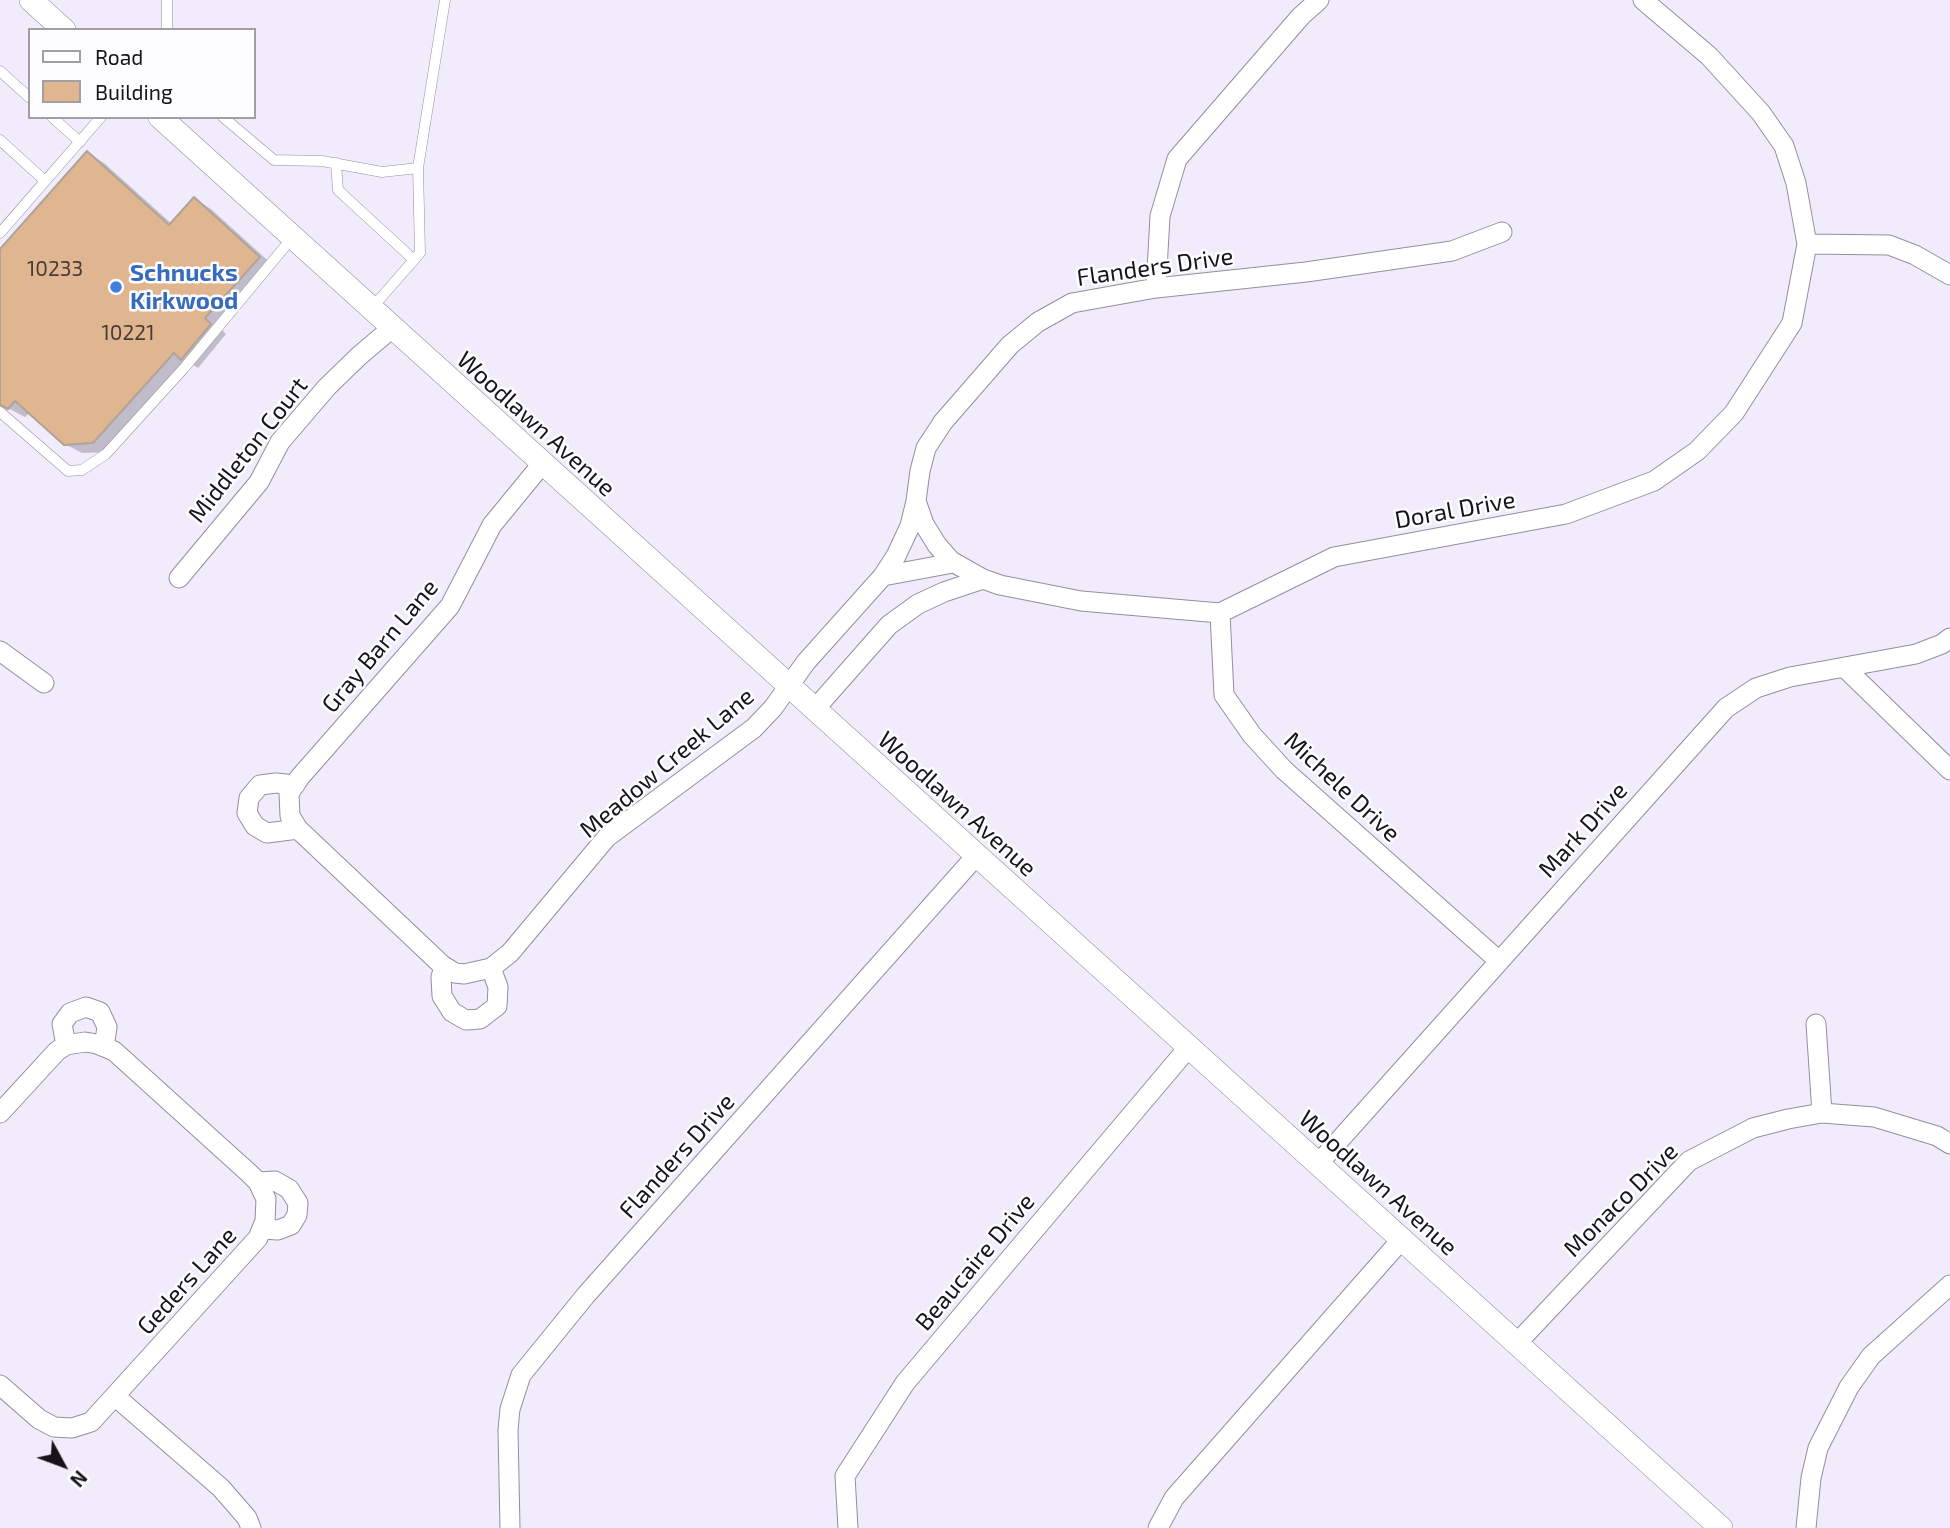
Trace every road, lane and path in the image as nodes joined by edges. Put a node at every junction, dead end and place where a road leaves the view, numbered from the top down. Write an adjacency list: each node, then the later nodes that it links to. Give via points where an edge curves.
1 (31, 0): 6 (street)
2 (167, 0): 7 (lane)
3 (445, 0): 17 (lane)
4 (1319, 0): 26 (street, via 1177,159 1160,216)
5 (1643, 0): 23 (street, via 1709,56 1784,146)
6 (62, 28)
7 (167, 28)
8 (0, 71): 9 (lane)
9 (28, 95)
10 (54, 119): 15 (lane)
11 (99, 119): 15 (lane)
12 (162, 119): 22 (street, Woodlawn Avenue)
13 (225, 119): 16 (lane, via 274,160)
14 (0, 140): 18 (lane)
15 (80, 142): 18 (lane)
16 (336, 163): 17 (lane, via 382,172); 24 (lane, via 338,190)
17 (418, 169): 24 (lane, via 421,253)
18 (45, 181): 19 (lane)
19 (4, 220): 21 (lane)
20 (1502, 232): 26 (street, Flanders Drive, via 1452,251)
21 (0, 233)
22 (292, 238): 27 (street, Woodlawn Avenue); 29 (lane, via 186,367 106,454 82,470 68,471)
23 (1807, 244): 25 (street, via 1889,245); 36 (street, Doral Drive, via 1792,323 1734,413 1697,451 1654,481 1566,514 1334,557)
24 (414, 260): 27 (lane)
25 (1950, 275)
26 (1156, 288): 31 (street, Flanders Drive, via 1072,303 1010,345 926,448)
27 (370, 310): 28 (street, Woodlawn Avenue)
28 (392, 328): 30 (street, Woodlawn Avenue); 34 (street, Middleton Court, via 359,356 280,442 259,482)
29 (0, 412)
30 (542, 464): 41 (street, Woodlawn Avenue); 44 (street, Gray Barn Lane, via 492,525 450,606)
31 (916, 501): 32 (street, via 924,524); 33 (street, Flanders Drive, via 905,536)
32 (953, 563): 33 (street); 35 (street)
33 (883, 576): 41 (street, Flanders Drive)
34 (179, 578)
35 (982, 579): 36 (street, via 1081,601); 42 (street, via 918,604 889,625)
36 (1220, 613): 47 (street, Michele Drive, via 1224,695 1252,734 1284,770)
37 (1950, 638): 39 (street, Mark Drive, via 1916,654)
38 (0, 651): 40 (street)
39 (1845, 668): 43 (street); 47 (street, Mark Drive, via 1756,688 1726,709)
40 (44, 683)
41 (789, 687): 42 (street, Woodlawn Avenue); 49 (street, Meadow Creek Lane, via 754,728 607,837 510,953)
42 (814, 710): 46 (street, Woodlawn Avenue)
43 (1950, 770)
44 (295, 785): 45 (street, via 289,793 290,816); 45 (street, via 260,785 249,798 247,813 267,833)
45 (298, 829): 48 (street)
46 (976, 856): 53 (street, Woodlawn Avenue); 66 (street, Flanders Drive, via 521,1375 508,1430)
47 (1498, 960): 57 (street, Mark Drive)
48 (444, 967): 49 (street, via 464,974); 49 (street, via 442,996 452,1012 466,1020 480,1019 497,1006 498,987)
49 (491, 968)
50 (1816, 1024): 55 (street)
51 (75, 1044): 52 (street); 52 (street, via 62,1024 70,1013 86,1007 100,1012 107,1027); 54 (street, via 49,1058)
52 (104, 1047): 58 (street, via 114,1051)
53 (1188, 1048): 57 (street, Woodlawn Avenue); 67 (street, Beaucaire Drive, via 905,1383 845,1476)
54 (0, 1113)
55 (1822, 1113): 56 (street, Monaco Drive, via 1874,1116); 62 (street, Monaco Drive, via 1753,1128 1689,1161)
56 (1950, 1144)
57 (1318, 1164): 60 (street, Woodlawn Avenue)
58 (258, 1182): 59 (street, Geders Lane, via 266,1199); 59 (street, via 275,1181 289,1189 298,1203 290,1225)
59 (263, 1229): 64 (street, Geders Lane)
60 (1402, 1239): 62 (street, Woodlawn Avenue); 68 (street, via 1174,1498)
61 (1950, 1285): 70 (street, via 1871,1356 1849,1387 1818,1448)
62 (1517, 1343): 69 (street, Woodlawn Avenue)
63 (0, 1385): 64 (street, Geders Lane, via 54,1427 91,1422)
64 (116, 1397): 65 (street, via 221,1488)
65 (251, 1528)
66 (510, 1528)
67 (848, 1528)
68 (1158, 1528)
69 (1721, 1528)
70 (1806, 1528)

